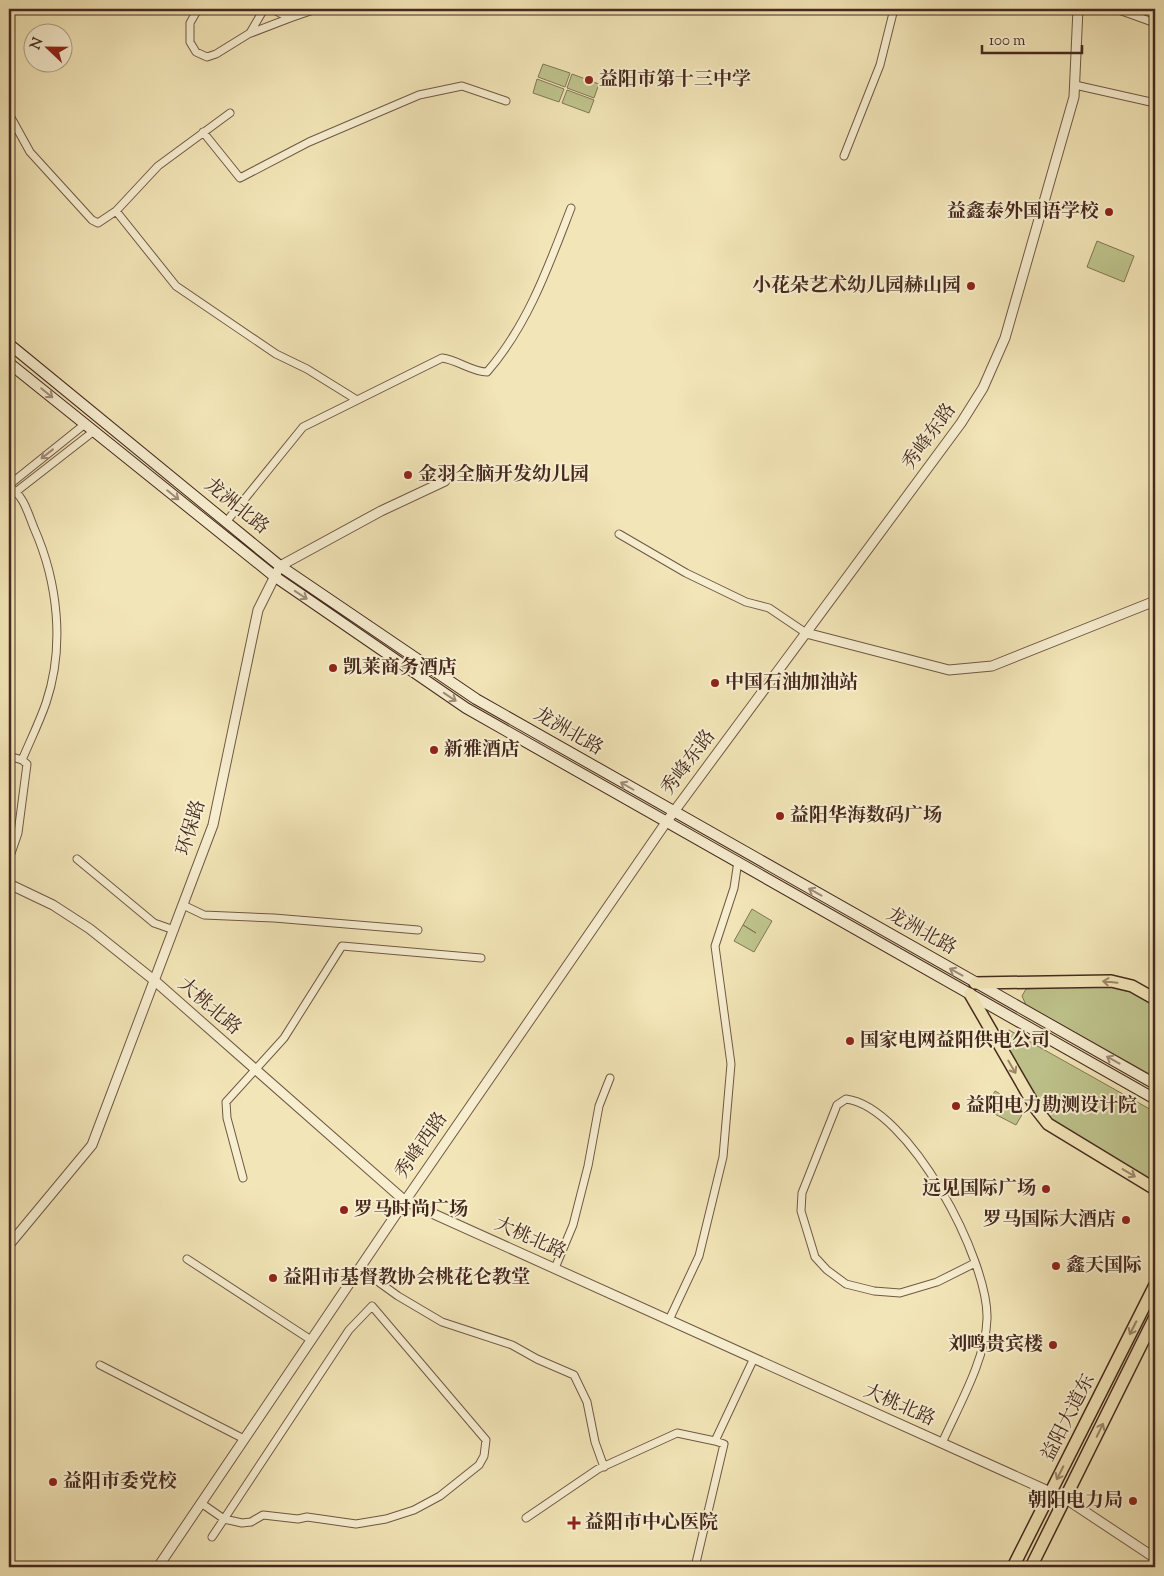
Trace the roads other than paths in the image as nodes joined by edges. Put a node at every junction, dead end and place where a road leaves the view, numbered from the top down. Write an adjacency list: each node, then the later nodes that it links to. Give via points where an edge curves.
1 (198, 9): 10 (street, via 190,23 189,34 196,52 207,56 216,54)
2 (264, 9): 10 (street)
3 (272, 9): 8 (street)
4 (316, 9): 8 (street)
5 (894, 9): 17 (street, via 880,65)
6 (1078, 9): 11 (street, 秀峰东路)
7 (1116, 9): 9 (street)
8 (290, 18): 10 (street)
9 (1155, 22)
10 (250, 33)
11 (1075, 85): 13 (street); 33 (street, 秀峰东路, via 1074,98 1005,338 983,388 962,423)
12 (506, 101): 16 (street, via 462,86 426,93 309,142 240,178)
13 (1155, 103)
14 (230, 113): 16 (street)
15 (9, 114): 19 (street, via 30,152 92,220 98,223)
16 (203, 132): 19 (street, via 158,166)
17 (844, 156)
18 (572, 208): 22 (street, via 536,298 487,372 442,358)
19 (116, 211): 22 (street, via 176,286 276,354)
20 (9, 344): 28 (main road, 龙洲北路)
21 (9, 363): 23 (main road, 龙洲北路, one-way to 23)
22 (357, 400): 28 (street, via 303,427)
23 (85, 424): 24 (main road, 龙洲北路); 26 (street, one-way to 26)
24 (94, 431): 27 (street); 31 (main road, 龙洲北路, one-way to 31)
25 (445, 481): 30 (street, via 381,511)
26 (9, 486): 27 (street)
27 (17, 491): 35 (street, via 40,540 55,602 57,636 53,676 46,703)
28 (226, 522): 30 (main road, 龙洲北路)
29 (619, 534): 33 (street, via 686,573 746,602 769,608)
30 (280, 566): 31 (street, 环保路); 36 (main road, 龙洲北路, one-way to 30, via 476,699)
31 (274, 576): 36 (main road, 龙洲北路, one-way to 36, via 466,708); 41 (street, 环保路, via 258,610 213,825)
32 (1155, 601): 33 (street, via 992,666 949,670)
33 (806, 633): 36 (street, 秀峰东路)
34 (9, 756): 35 (street)
35 (22, 760): 37 (street, via 26,764 18,833)
36 (670, 816): 39 (main road, 龙洲北路); 46 (main road, 龙洲北路, one-way to 36); 55 (street, 秀峰西路)
37 (9, 859)
38 (77, 859): 42 (street, via 154,923)
39 (738, 862): 47 (main road, 龙洲北路); 62 (street, via 734,888 715,946 731,1064 723,1158 699,1256)
40 (9, 884): 45 (street, 大桃北路, via 53,905 90,929)
41 (183, 905): 42 (street, 环保路); 43 (street, via 204,914)
42 (174, 930): 45 (street, 环保路)
43 (418, 930)
44 (480, 958): 49 (street, via 342,946 284,1038)
45 (155, 981): 49 (street, 大桃北路); 56 (street, 环保路, via 92,1145)
46 (976, 983): 48 (main road, one-way to 46, via 1132,986 1111,981); 51 (main road, 龙洲北路, one-way to 46)
47 (970, 994): 52 (main road, 龙洲北路); 54 (main road, one-way to 54, via 1048,1124)
48 (1155, 999)
49 (256, 1070): 53 (street, via 226,1102 227,1118); 55 (street, 大桃北路)
50 (610, 1078): 60 (street, via 599,1106 573,1225)
51 (1155, 1084)
52 (1155, 1098)
53 (243, 1178)
54 (1155, 1189)
55 (405, 1200): 59 (street, 秀峰西路); 60 (street, 大桃北路)
56 (9, 1245)
57 (187, 1259): 64 (street)
58 (974, 1263): 58 (street, via 956,1214 923,1161 894,1127 856,1100 846,1099 837,1105 802,1193 801,1211 815,1256 827,1270 846,1284 900,1294 937,1282); 69 (street, via 982,1285 987,1319 980,1358)
59 (359, 1268): 64 (street, 秀峰西路); 70 (street, via 442,1322 512,1344 574,1375 587,1402)
60 (555, 1268): 62 (street, 大桃北路)
61 (1155, 1285): 71 (main road, 益阳大道东, one-way to 71)
62 (669, 1320): 65 (street, 大桃北路)
63 (1154, 1325): 72 (main road, one-way to 63)
64 (311, 1340): 67 (street, 秀峰西路)
65 (754, 1358): 68 (street); 69 (street, 大桃北路)
66 (100, 1365): 67 (street)
67 (244, 1439): 73 (street, 秀峰西路)
68 (716, 1441): 70 (street, via 677,1433); 79 (street, via 724,1444)
69 (942, 1443): 71 (street, 大桃北路)
70 (604, 1467): 74 (street)
71 (1051, 1492): 72 (street, 大桃北路); 80 (main road, 益阳大道东)
72 (1066, 1499): 77 (street, 大桃北路); 81 (main road)
73 (201, 1504): 75 (street); 78 (street, 秀峰西路)
74 (526, 1518)
75 (224, 1519): 75 (street, via 251,1522 263,1515 356,1524 386,1519 414,1510 440,1496 479,1465 486,1440 372,1306 349,1330); 76 (street)
76 (212, 1537)
77 (1155, 1558)
78 (158, 1567)
79 (695, 1567)
80 (1013, 1567)
81 (1031, 1567)

